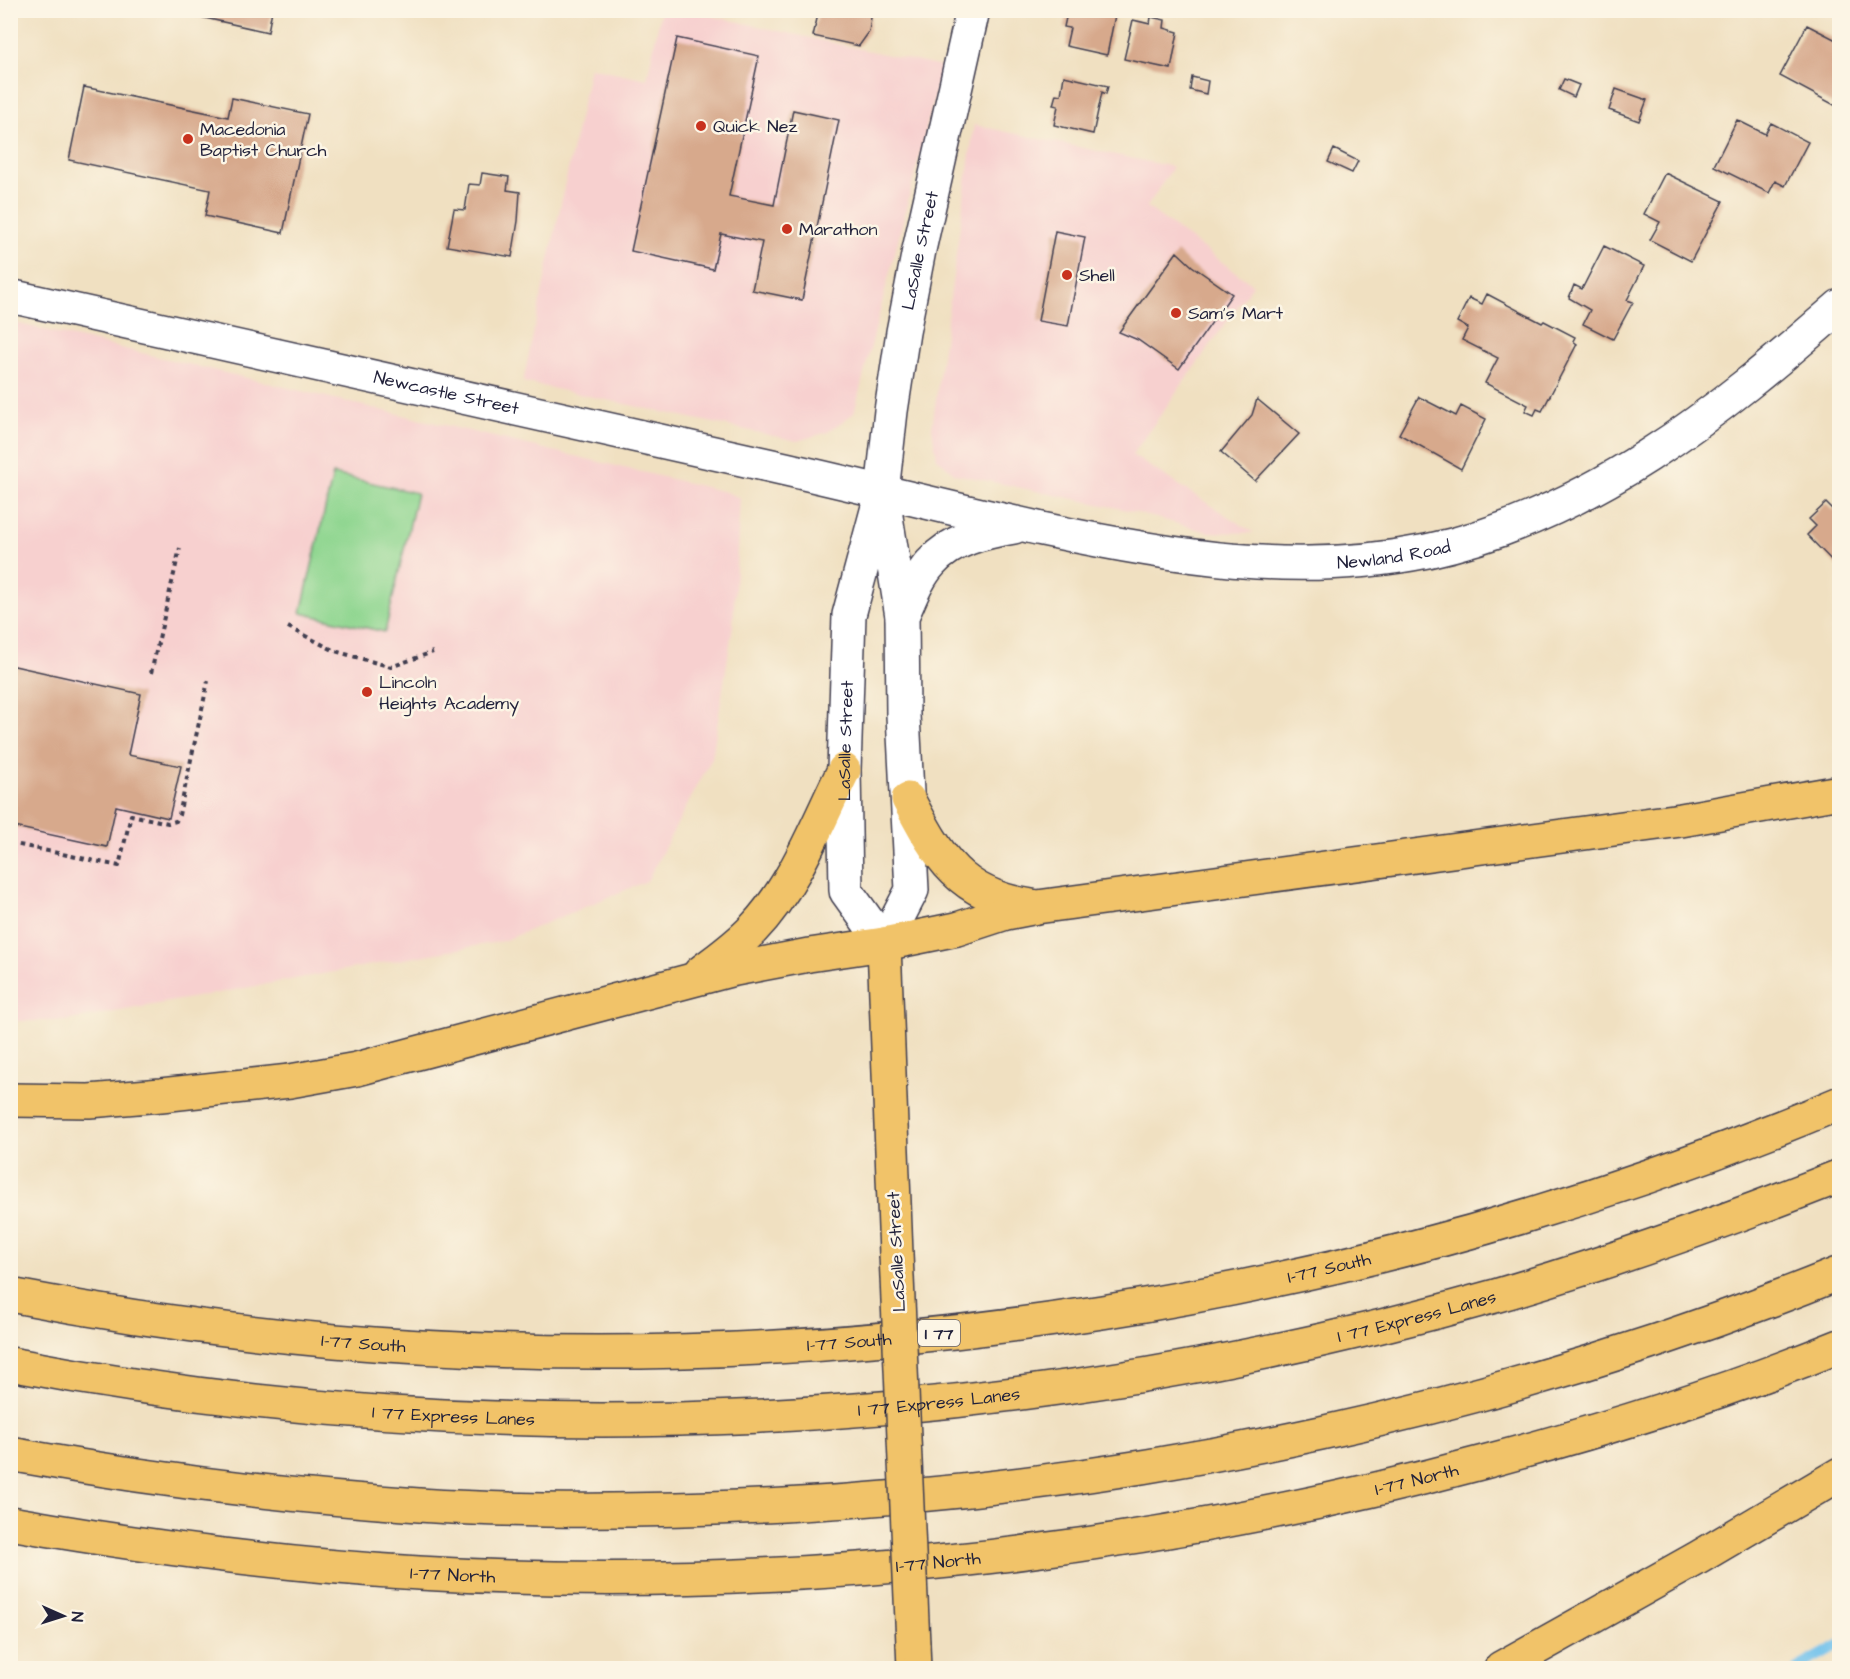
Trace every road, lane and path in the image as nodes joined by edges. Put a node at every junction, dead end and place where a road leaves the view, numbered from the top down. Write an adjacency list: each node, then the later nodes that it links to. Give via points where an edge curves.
1 (973, 10): 4 (street, LaSalle Street, via 903,332)
2 (10, 296): 4 (street, Newcastle Street)
3 (1839, 306): 5 (street, Newland Road, via 1723,404 1633,466 1580,496 1477,538 1371,559 1245,562 1176,555)
4 (882, 492): 5 (street, Newland Road); 7 (street, LaSalle Street); 12 (street, LaSalle Street, via 849,615)
5 (1024, 525): 7 (street, via 986,532 945,550 924,573)
6 (180, 548): 10 (path)
7 (902, 616): 14 (street, LaSalle Street)
8 (288, 627): 9 (path, via 335,651 391,667)
9 (433, 652)
10 (151, 674)
11 (208, 681): 15 (path, via 176,821 168,823 131,815 119,866)
12 (844, 770): 17 (street, LaSalle Street, via 846,891); 18 (main road, via 791,877 769,911 734,947)
13 (1839, 792): 16 (main road, via 1681,820)
14 (908, 799): 16 (main road, via 931,843 966,882 996,898); 17 (street, LaSalle Street, via 912,890)
15 (10, 843)
16 (1037, 907): 17 (main road)
17 (884, 944): 18 (main road, via 730,969); 29 (main road, LaSalle Street, bridge)
18 (690, 980): 19 (main road, via 417,1054 290,1081 89,1101)
19 (10, 1100)
20 (1839, 1102): 23 (main road, I-77 South / I 77, via 1657,1173 1475,1231 1381,1256 1178,1299 907,1336 702,1350 431,1347 239,1331)
21 (1839, 1176): 25 (main road, I 77 Express Lanes, via 1680,1237 1398,1322 1200,1364 902,1406 649,1419 428,1415 231,1398)
22 (1839, 1273): 26 (main road, via 1613,1354 1420,1409 1206,1456 910,1497 627,1510 422,1505 220,1487)
23 (10, 1295)
24 (1839, 1346): 28 (main road, I-77 North, via 1622,1423 1330,1501 1128,1538 927,1563 720,1576 552,1578 418,1573 213,1554)
25 (10, 1364)
26 (10, 1454)
27 (1839, 1474): 30 (main road)
28 (10, 1523)
29 (914, 1656)
30 (1501, 1668)

